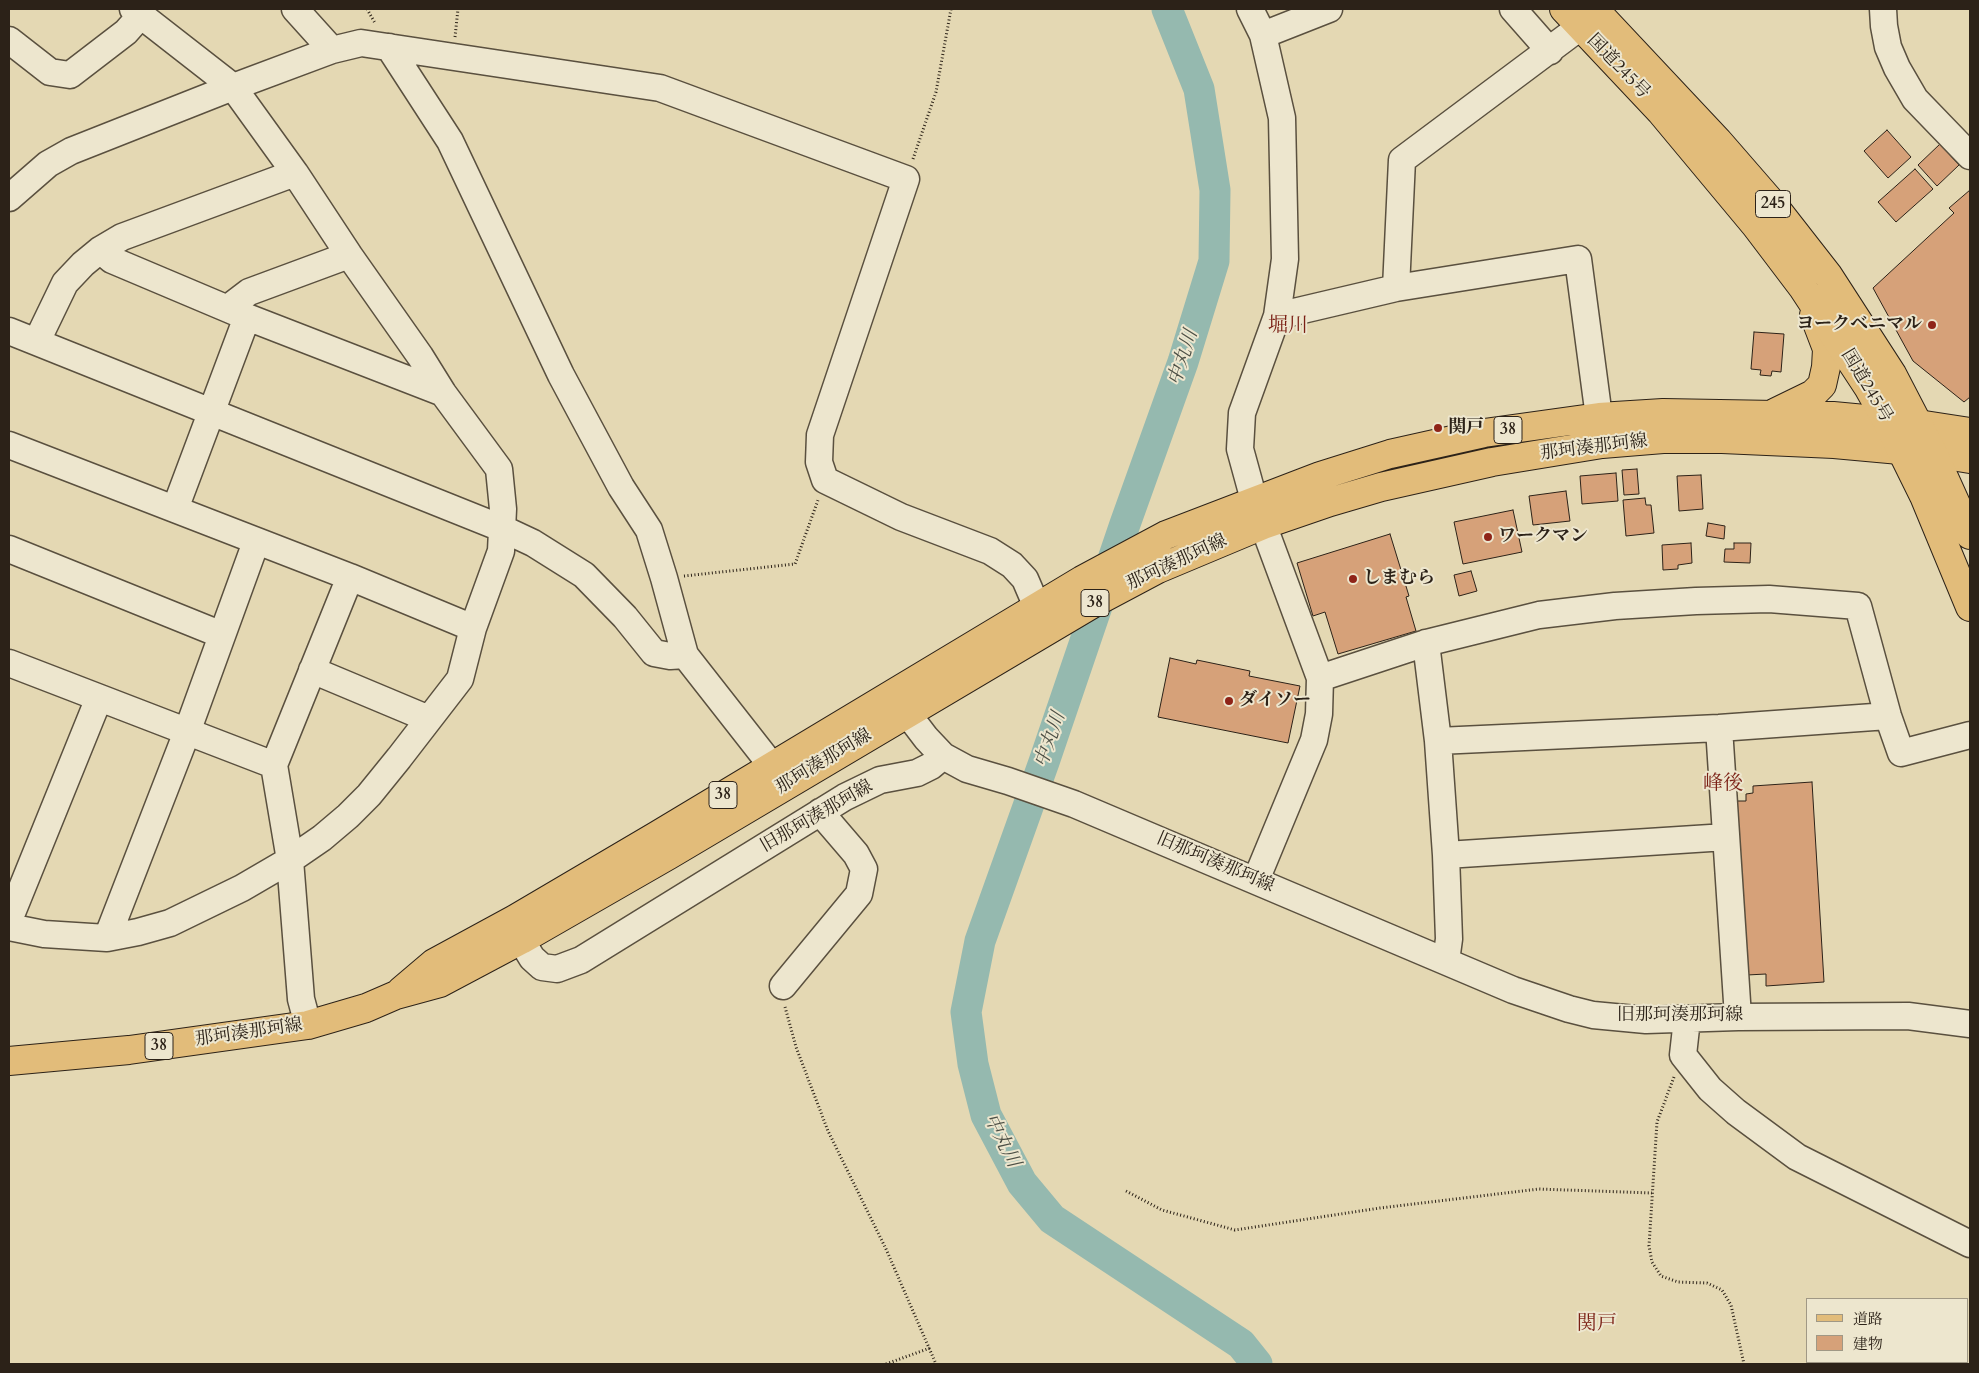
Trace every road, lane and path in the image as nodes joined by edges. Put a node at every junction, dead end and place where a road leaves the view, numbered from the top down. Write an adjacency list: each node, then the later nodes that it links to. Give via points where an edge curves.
1 (295, 9): 13 (street)
2 (458, 9): 15 (path)
3 (951, 9): 19 (path, via 936,92)
4 (1250, 9): 10 (street)
5 (1329, 9): 10 (street)
6 (1513, 9): 14 (street)
7 (1883, 9): 17 (street, via 1888,47 1896,68 1915,98)
8 (137, 12): 11 (street, via 126,32 70,75 50,72); 16 (street)
9 (1579, 15): 14 (street); 24 (main road, 国道245号 / 245, via 1756,226); 34 (main road, 国道245号 / 245, via 1718,141 1771,202 1856,317 1884,360)
10 (1263, 35): 26 (street, via 1282,118 1285,259)
11 (9, 40)
12 (389, 47): 13 (street, via 360,43); 15 (street); 48 (street, via 450,141 561,375 621,487 649,530)
13 (332, 50): 16 (street)
14 (1550, 51): 23 (street, via 1402,160)
15 (452, 57): 19 (street, via 660,88)
16 (233, 87): 18 (street); 20 (street, via 71,151)
17 (1970, 156)
18 (295, 173): 21 (street, via 122,237); 22 (street)
19 (906, 179): 40 (street, via 820,435 819,462)
20 (14, 183)
21 (100, 250): 25 (street, via 112,260); 28 (street, via 65,283)
22 (349, 255): 25 (street, via 249,292); 29 (street)
23 (1396, 288): 26 (street); 32 (street, via 1578,259)
24 (1803, 288): 31 (main road, via 1827,349 1822,385 1813,394); 33 (main road, 国道245号 / 245)
25 (238, 312): 29 (street); 30 (street)
26 (1277, 316): 42 (street, via 1242,413 1240,449)
27 (9, 331): 28 (street)
28 (37, 341): 30 (street)
29 (443, 393): 43 (street, via 499,469)
30 (211, 412): 41 (street); 43 (street)
31 (1770, 414): 32 (main road, 那珂湊那珂線 / 38, via 1663,413); 33 (main road, 那珂湊那珂線 / 38)
32 (1599, 417): 42 (main road, 那珂湊那珂線 / 38, via 1484,433 1390,454 1320,476)
33 (1887, 421): 34 (main road, 那珂湊那珂線); 37 (main road, 国道245号 / 245)
34 (1918, 424): 35 (main road, 那珂湊那珂線); 38 (main road, 国道245号 / 245)
35 (1970, 432)
36 (9, 445): 41 (street)
37 (1902, 450): 38 (main road, 那珂湊那珂線); 42 (main road, 那珂湊那珂線 / 38, via 1722,439 1602,444 1492,462 1321,504); 50 (main road, 国道245号 / 245)
38 (1933, 453): 39 (main road, 那珂湊那珂線); 44 (main road, 国道245号 / 245)
39 (1970, 459)
40 (825, 480): 48 (path, via 795,564); 49 (street, via 901,518 990,551 1012,564)
41 (174, 509): 45 (street)
42 (1259, 512): 49 (main road, 那珂湊那珂線 / 38, via 1166,535); 57 (street); 59 (main road, 那珂湊那珂線 / 38, via 1033,638)
43 (502, 528): 51 (street, via 501,551); 54 (street, via 584,575 654,653)
44 (1970, 535)
45 (256, 542): 47 (street); 52 (street)
46 (9, 549): 52 (street)
47 (350, 577): 51 (street); 56 (street)
48 (664, 578): 54 (street)
49 (1044, 602): 68 (main road, 那珂湊那珂線 / 38)
50 (1970, 607)
51 (473, 628): 61 (street, via 460,679)
52 (222, 635): 63 (street)
53 (1426, 643): 57 (street); 60 (street, via 1539,616 1615,606 1769,599 1858,606); 65 (street)
54 (685, 655): 68 (street)
55 (9, 663): 58 (street)
56 (312, 670): 61 (street); 67 (street)
57 (1320, 678): 73 (street, via 1314,740)
58 (99, 698): 63 (street); 74 (street)
59 (907, 713): 66 (street); 77 (main road, 那珂湊那珂線 / 38)
60 (1888, 716): 62 (street); 64 (street, via 1901,753)
61 (429, 719): 72 (street, via 348,816)
62 (1718, 728): 65 (street); 70 (street)
63 (187, 732): 67 (street); 76 (street)
64 (1970, 735)
65 (1438, 741): 71 (street)
66 (943, 756): 69 (street, 旧那珂湊那珂線, via 917,773 880,780); 73 (street, 旧那珂湊那珂線, via 967,769 1074,804)
67 (274, 765): 72 (street)
68 (772, 766): 80 (main road, 那珂湊那珂線 / 38, via 515,919 434,963)
69 (820, 812): 77 (street, 旧那珂湊那珂線, via 581,960 557,969 542,967); 79 (street, via 856,854 864,869 859,894)
70 (1726, 837): 71 (street); 81 (street)
71 (1446, 855): 78 (street, via 1449,939)
72 (290, 860): 76 (street, via 170,923); 84 (street, via 301,999)
73 (1256, 880): 78 (street, 旧那珂湊那珂線)
74 (9, 920)
75 (9, 927): 76 (street, via 44,934)
76 (106, 938)
77 (521, 940): 80 (main road, 那珂湊那珂線 / 38, via 440,984)
78 (1446, 961): 82 (street, 旧那珂湊那珂線, via 1541,1001 1593,1015 1646,1020)
79 (783, 986): 90 (path, via 786,1013 796,1047 828,1131)
80 (396, 995): 84 (main road, 那珂湊那珂線 / 38, via 366,1008)
81 (1738, 1017): 82 (street, 旧那珂湊那珂線); 83 (street, 旧那珂湊那珂線, via 1908,1016)
82 (1687, 1019): 85 (street)
83 (1970, 1024)
84 (308, 1025): 86 (main road, 那珂湊那珂線 / 38, via 128,1050)
85 (1683, 1055): 88 (path, via 1657,1122); 89 (street, via 1710,1089 1797,1158)
86 (9, 1061)
87 (1126, 1191): 88 (path, via 1162,1210 1235,1230 1539,1189)
88 (1652, 1193): 93 (path, via 1649,1246 1652,1262 1661,1276 1678,1282 1707,1282 1722,1290 1731,1305)
89 (1970, 1244)
90 (930, 1348): 91 (path); 92 (path)
91 (886, 1364)
92 (936, 1364)
93 (1744, 1364)

